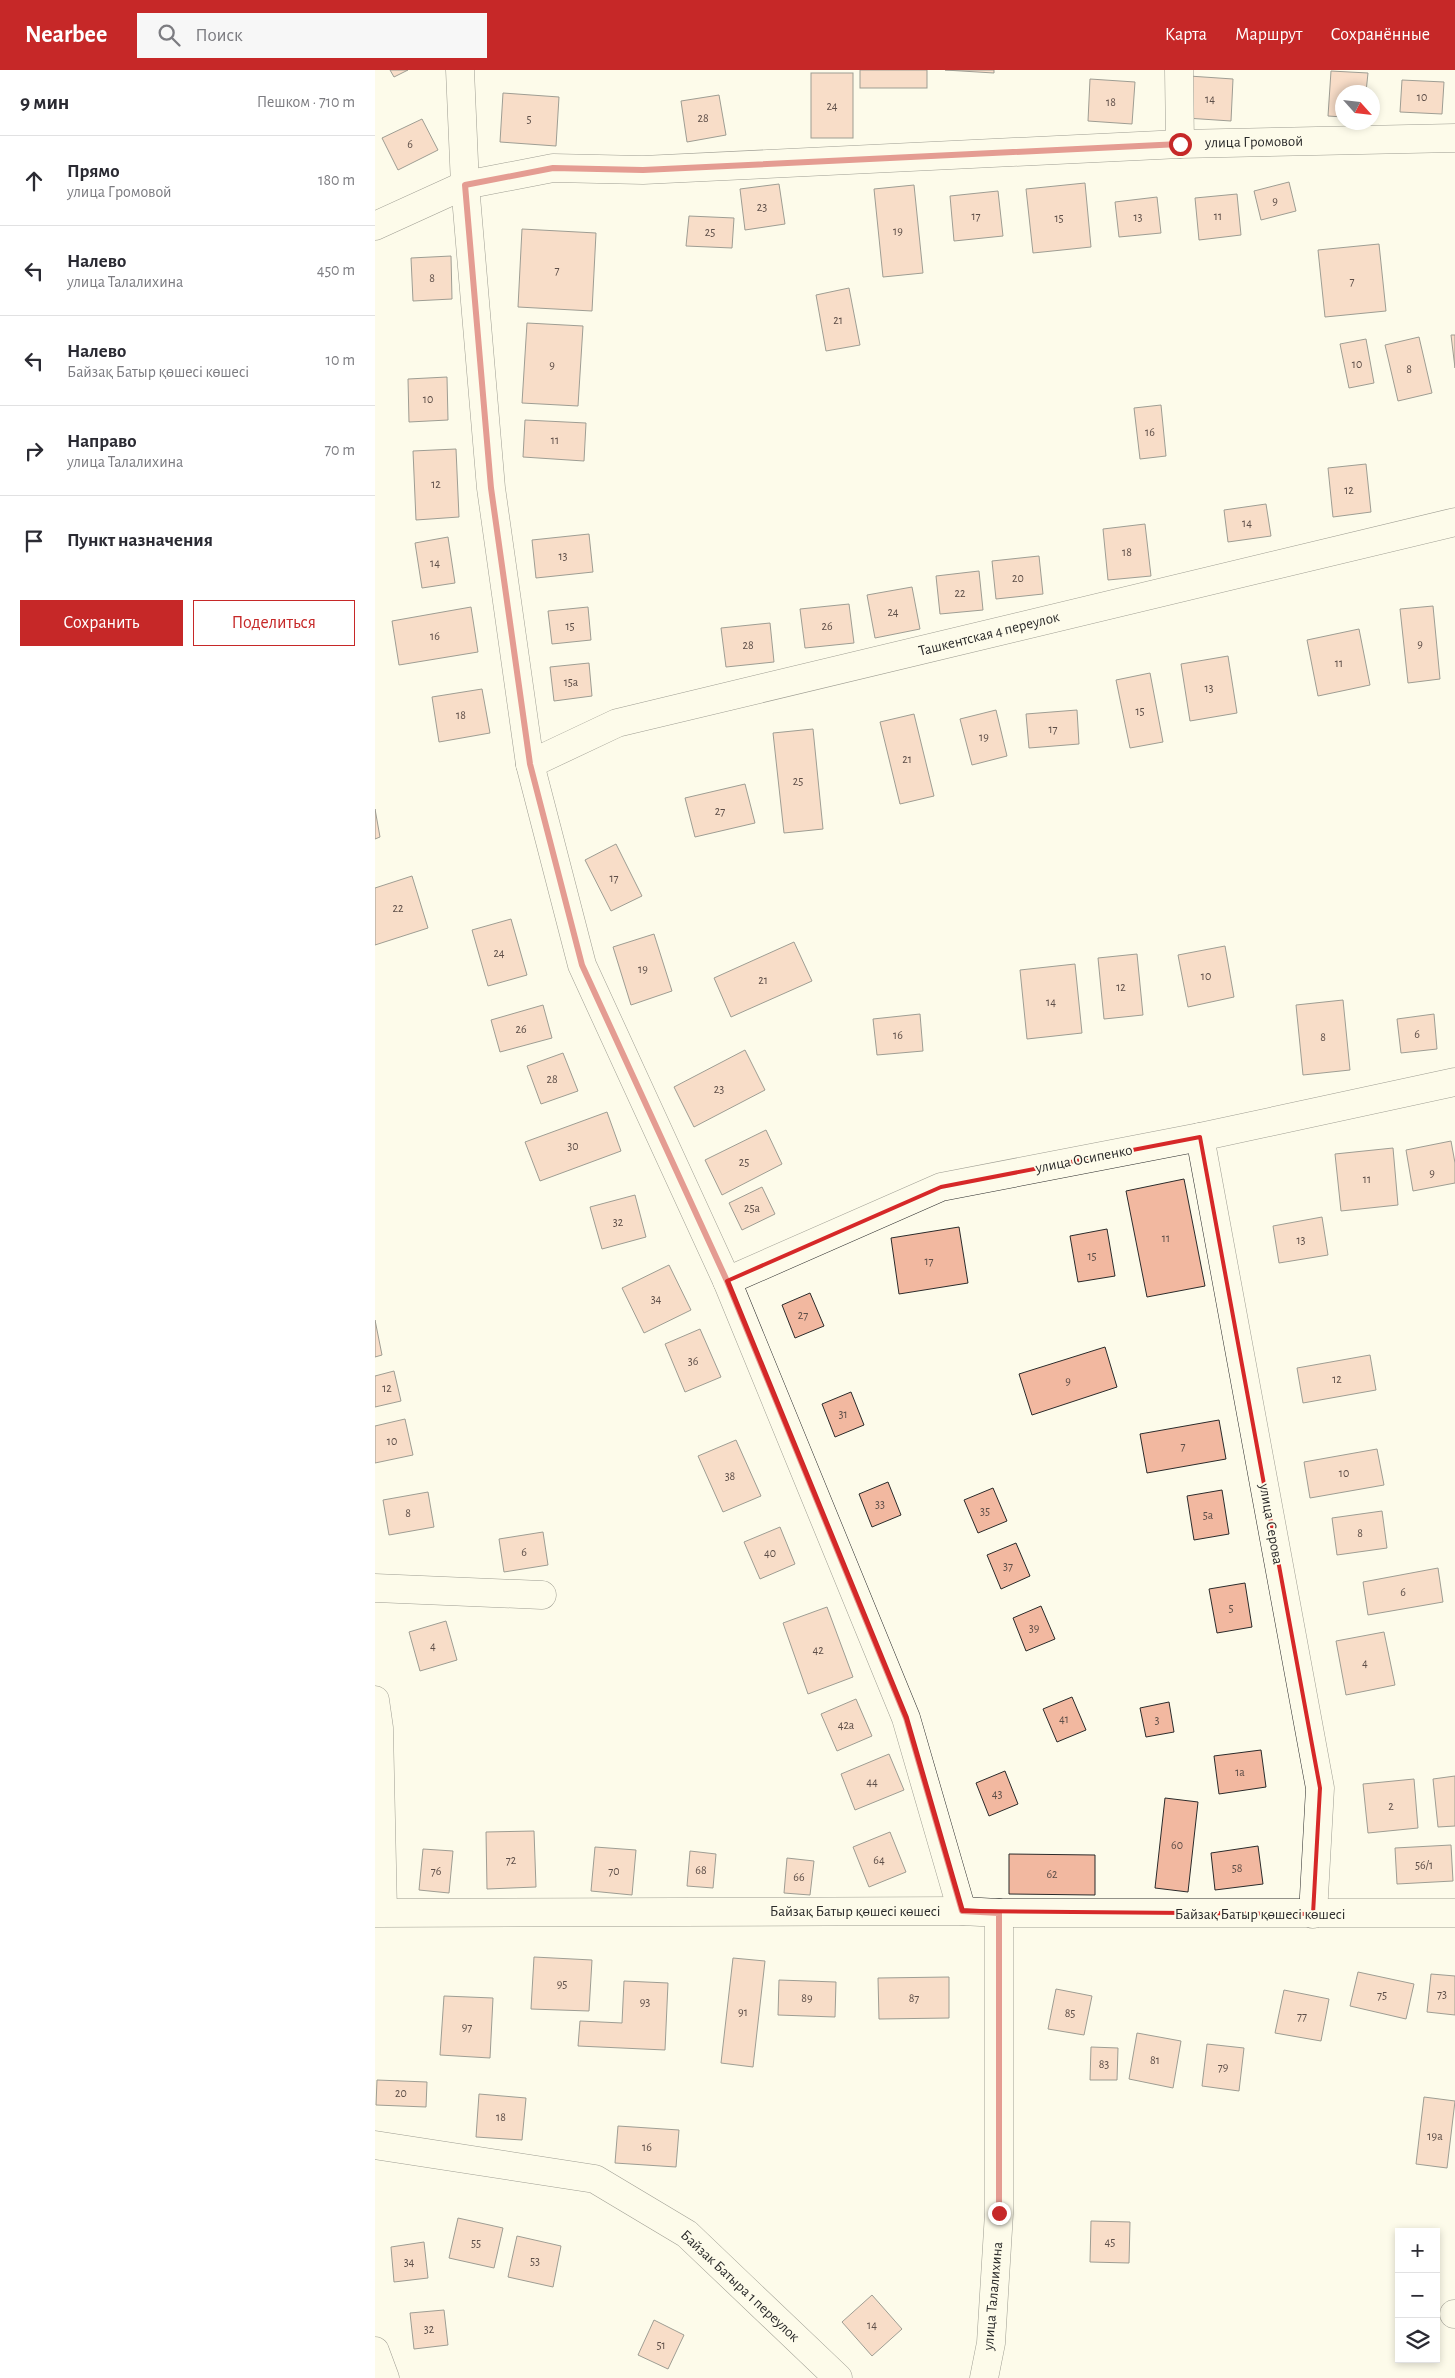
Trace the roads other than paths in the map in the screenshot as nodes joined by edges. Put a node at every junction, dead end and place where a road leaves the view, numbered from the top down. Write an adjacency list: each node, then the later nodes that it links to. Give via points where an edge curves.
1 (460, 70): 5 (street)
2 (1179, 70): 4 (street)
3 (1455, 138): 4 (street, улица Громовой)
4 (1180, 144): 5 (street, улица Громовой, via 643,170 553,168)
5 (465, 185): 6 (street, улица Громовой); 8 (street, via 491,488)
6 (375, 226)
7 (1455, 522): 8 (street, Ташкентская 4 переулок, via 617,723)
8 (530, 764): 11 (street, via 582,965)
9 (1455, 1082): 10 (street, улица Осипенко)
10 (1199, 1137): 11 (street, улица Осипенко, via 941,1187); 19 (street, улица Серова, via 1320,1788)
11 (727, 1281): 15 (street, via 906,1718)
12 (375, 1588): 13 (street)
13 (542, 1595)
14 (375, 1700): 16 (street, via 379,1728)
15 (962, 1911): 16 (street, Байзақ Батыр қөшесі көшесі); 17 (street, Байзақ Батыр қөшесі көшесі)
16 (379, 1912)
17 (999, 1913): 19 (street, Байзақ Батыр қөшесі көшесі); 24 (street, улица Талалихина, via 999,2213 991,2343)
18 (1455, 1913): 19 (street, Байзақ Батыр қөшесі көшесі)
19 (1313, 1914)
20 (375, 2145): 23 (street, Байзак Батыра 1 переулок, via 595,2179 687,2234)
21 (375, 2351): 22 (street)
22 (385, 2378)
23 (838, 2378)
24 (984, 2378)

